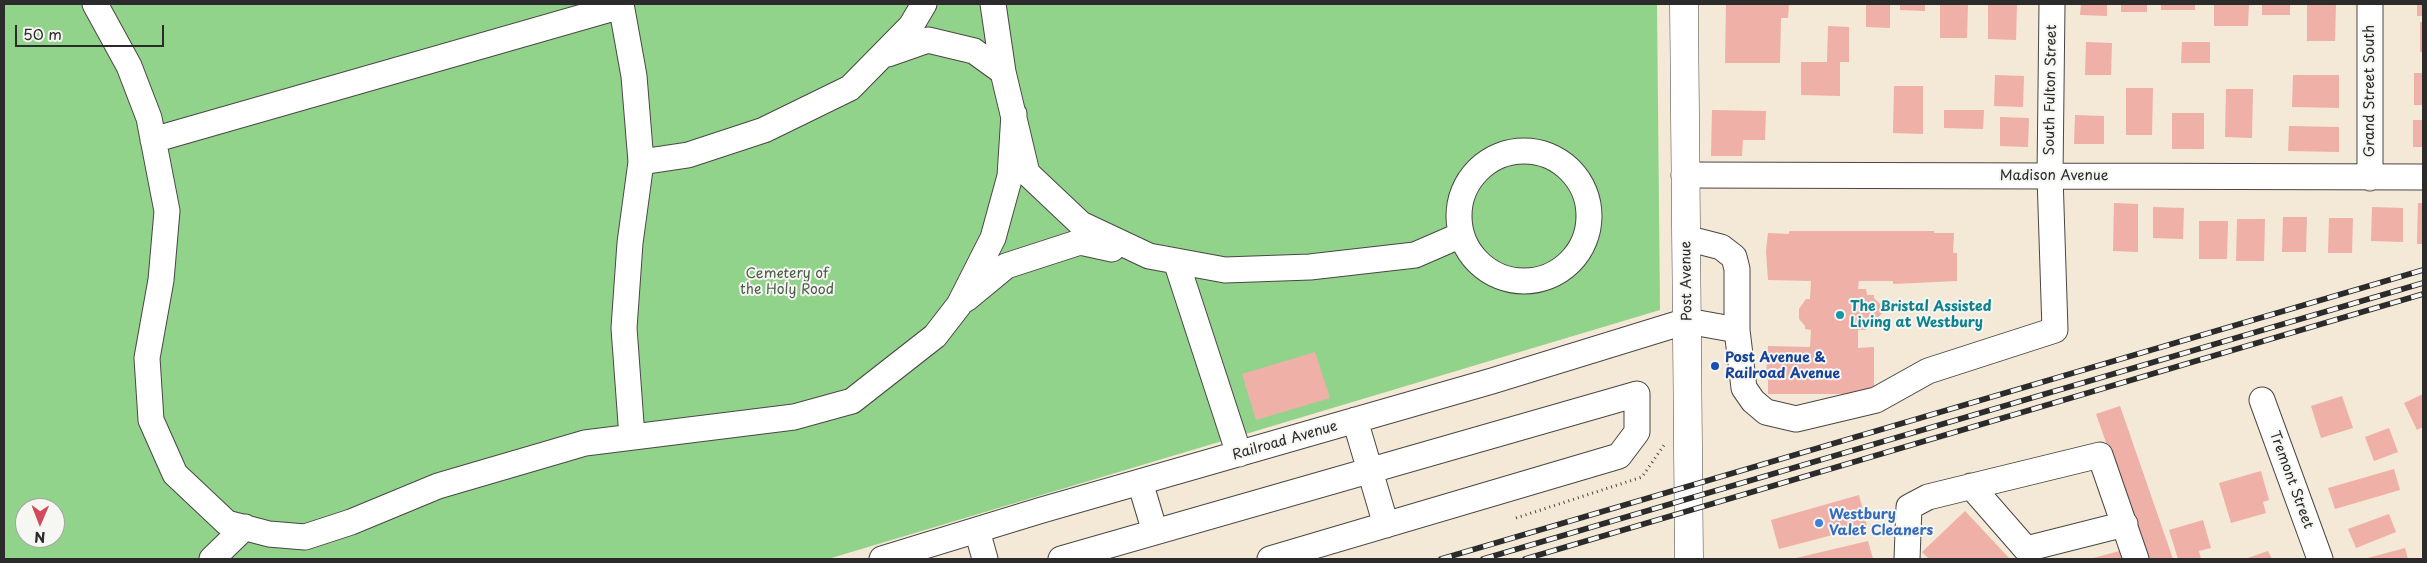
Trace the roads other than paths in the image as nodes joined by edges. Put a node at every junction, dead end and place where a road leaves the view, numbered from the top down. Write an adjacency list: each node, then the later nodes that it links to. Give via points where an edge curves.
1 (96, 4): 11 (street, via 129,66 149,118)
2 (924, 4): 8 (street, via 911,26)
3 (993, 4): 9 (street)
4 (1684, 4): 13 (main road, Post Avenue)
5 (2052, 4): 14 (street, South Fulton Street)
6 (2370, 4): 16 (street, Grand Street South)
7 (621, 5): 11 (street); 12 (street, via 634,76)
8 (881, 56): 9 (street, via 928,40 974,51); 12 (street, via 850,88 764,130 688,155)
9 (1003, 72): 10 (street)
10 (1014, 114): 19 (street, via 1027,173 1081,224); 21 (street, via 1010,176 993,238)
11 (153, 140): 33 (street, via 167,211 161,280 147,358 151,420 175,474 227,522)
12 (641, 162): 26 (street, via 630,243 624,328)
13 (1684, 175): 14 (street, Madison Avenue); 18 (main road, Post Avenue)
14 (2050, 176): 16 (street, Madison Avenue); 23 (street, South Fulton Street, via 2055,330 1928,371 1876,400 1796,419 1766,412 1744,388)
15 (2423, 177): 16 (street, Madison Avenue)
16 (2370, 178)
17 (1461, 235): 17 (street, via 1471,254 1486,269 1504,278 1526,281 1546,277 1565,267 1579,252 1588,232 1590,212 1585,190 1573,172 1555,158 1534,151 1512,151 1491,158 1474,173 1463,192 1458,213); 20 (street, via 1415,256 1310,266 1225,270)
18 (1686, 238): 22 (main road, Post Avenue); 23 (street, via 1721,247 1734,257)
19 (1149, 256): 20 (street); 21 (street, via 1080,242 1006,266)
20 (1176, 261): 27 (street)
21 (959, 305): 26 (street, via 935,336 852,401 794,417)
22 (1687, 321): 23 (street); 25 (street, Railroad Avenue); 41 (main road, Post Avenue)
23 (1737, 330)
24 (2262, 400): 44 (street, Tremont Street)
25 (1355, 420): 27 (street, Railroad Avenue); 28 (street)
26 (632, 437): 33 (street, via 585,443 438,486 305,538 269,534)
27 (1239, 454): 29 (street, Railroad Avenue)
28 (1370, 471): 32 (street); 32 (street, via 1637,394 1637,432 1619,456); 35 (street)
29 (1140, 482): 34 (street, Railroad Avenue); 35 (street)
30 (1971, 486): 31 (street, via 2026,549); 31 (street, via 2100,455); 42 (street, via 1928,497 1909,507)
31 (2124, 524): 43 (street)
32 (1386, 525): 40 (street)
33 (245, 527): 36 (street)
34 (976, 530): 37 (street, Railroad Avenue); 38 (street)
35 (1155, 532): 39 (street)
36 (212, 559)
37 (882, 559)
38 (985, 559)
39 (1061, 559)
40 (1270, 559)
41 (1689, 559)
42 (1907, 559)
43 (2136, 559)
44 (2320, 559)

